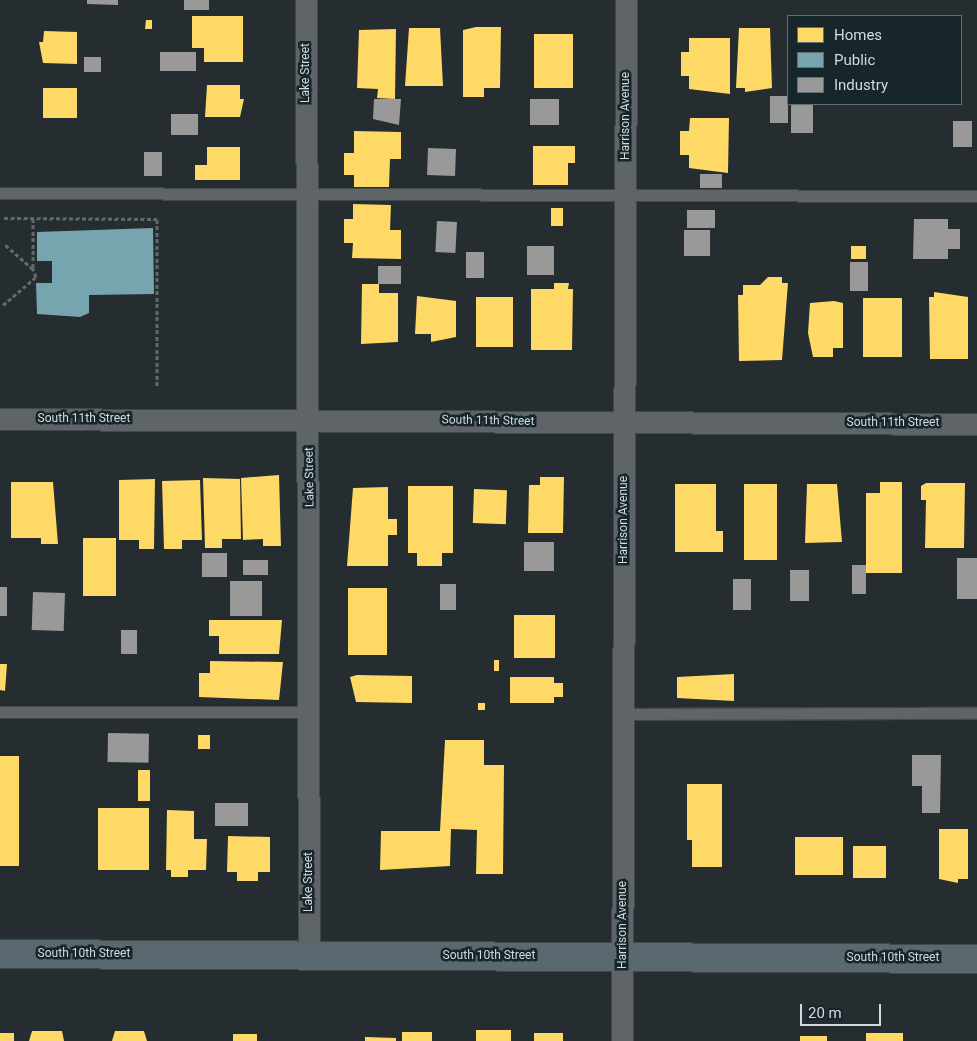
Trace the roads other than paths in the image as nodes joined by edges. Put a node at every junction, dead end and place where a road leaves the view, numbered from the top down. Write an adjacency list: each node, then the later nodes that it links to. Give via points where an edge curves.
1 (306, 0): 4 (street, Lake Street)
2 (626, 0): 5 (street, Harrison Avenue)
3 (0, 193): 4 (lane)
4 (306, 193): 5 (lane); 8 (street, Lake Street)
5 (626, 196): 6 (lane); 9 (street, Harrison Avenue)
6 (977, 196)
7 (0, 419): 8 (street, South 11th Street)
8 (309, 419): 9 (street, South 11th Street); 12 (street, Lake Street)
9 (624, 422): 10 (street, South 11th Street); 14 (street, Harrison Avenue)
10 (977, 424)
11 (0, 712): 12 (lane)
12 (310, 712): 16 (street, Lake Street)
13 (977, 713): 14 (lane)
14 (624, 714): 17 (street, Harrison Avenue)
15 (0, 954): 16 (main road, South 10th Street)
16 (308, 955): 17 (main road, South 10th Street)
17 (623, 957): 18 (main road, South 10th Street); 19 (street, Harrison Avenue)
18 (977, 959)
19 (622, 1041)

